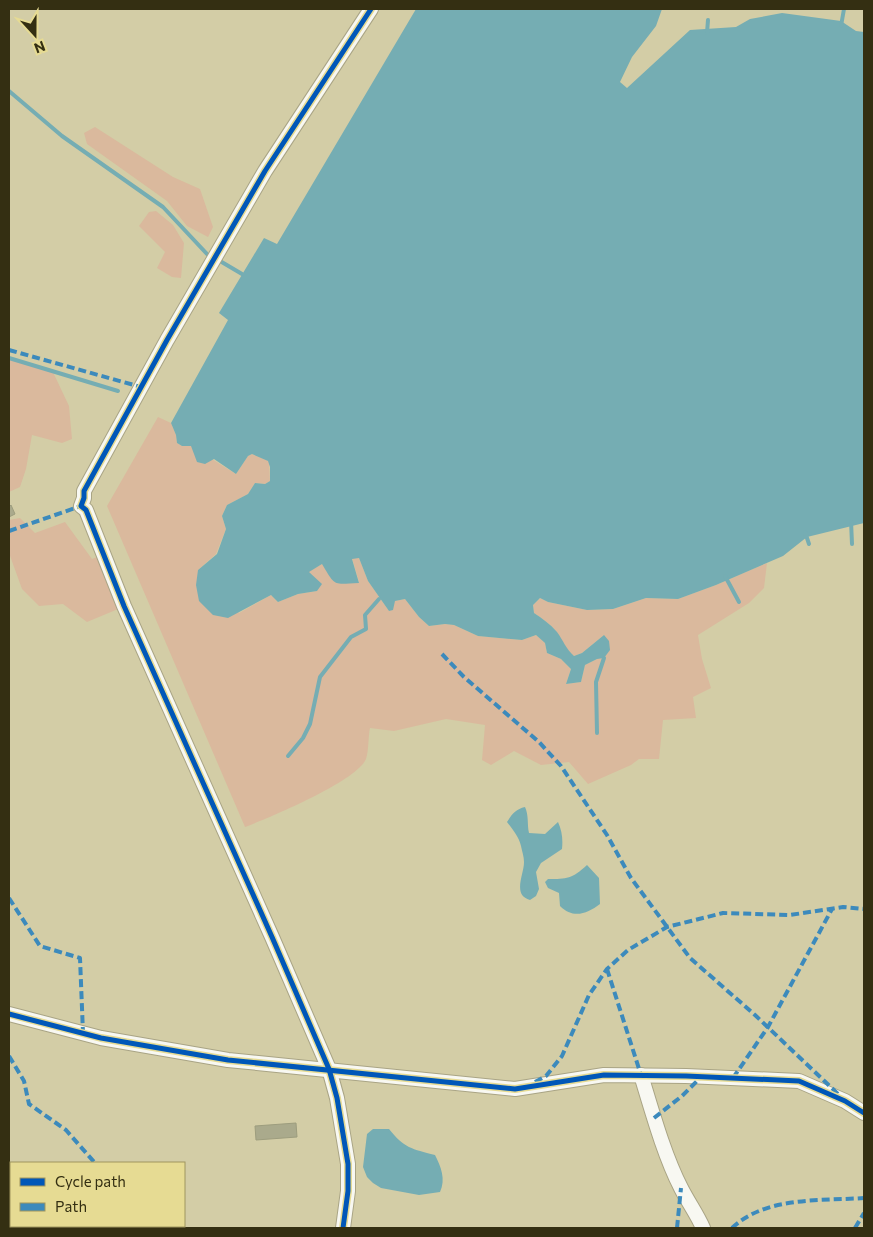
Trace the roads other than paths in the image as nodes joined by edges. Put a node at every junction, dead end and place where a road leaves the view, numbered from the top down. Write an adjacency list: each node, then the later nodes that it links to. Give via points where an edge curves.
1 (371, 9): 3 (street, via 265,170 116,432 84,491 81,506 86,510 124,606)
2 (9, 1014): 3 (street, via 146,1047 228,1060)
3 (329, 1069): 4 (street, via 516,1089 604,1075); 6 (street, via 348,1164 348,1191)
4 (641, 1075): 5 (street, via 799,1081); 7 (street, via 672,1166)
5 (864, 1113)
6 (342, 1228)
7 (703, 1228)

